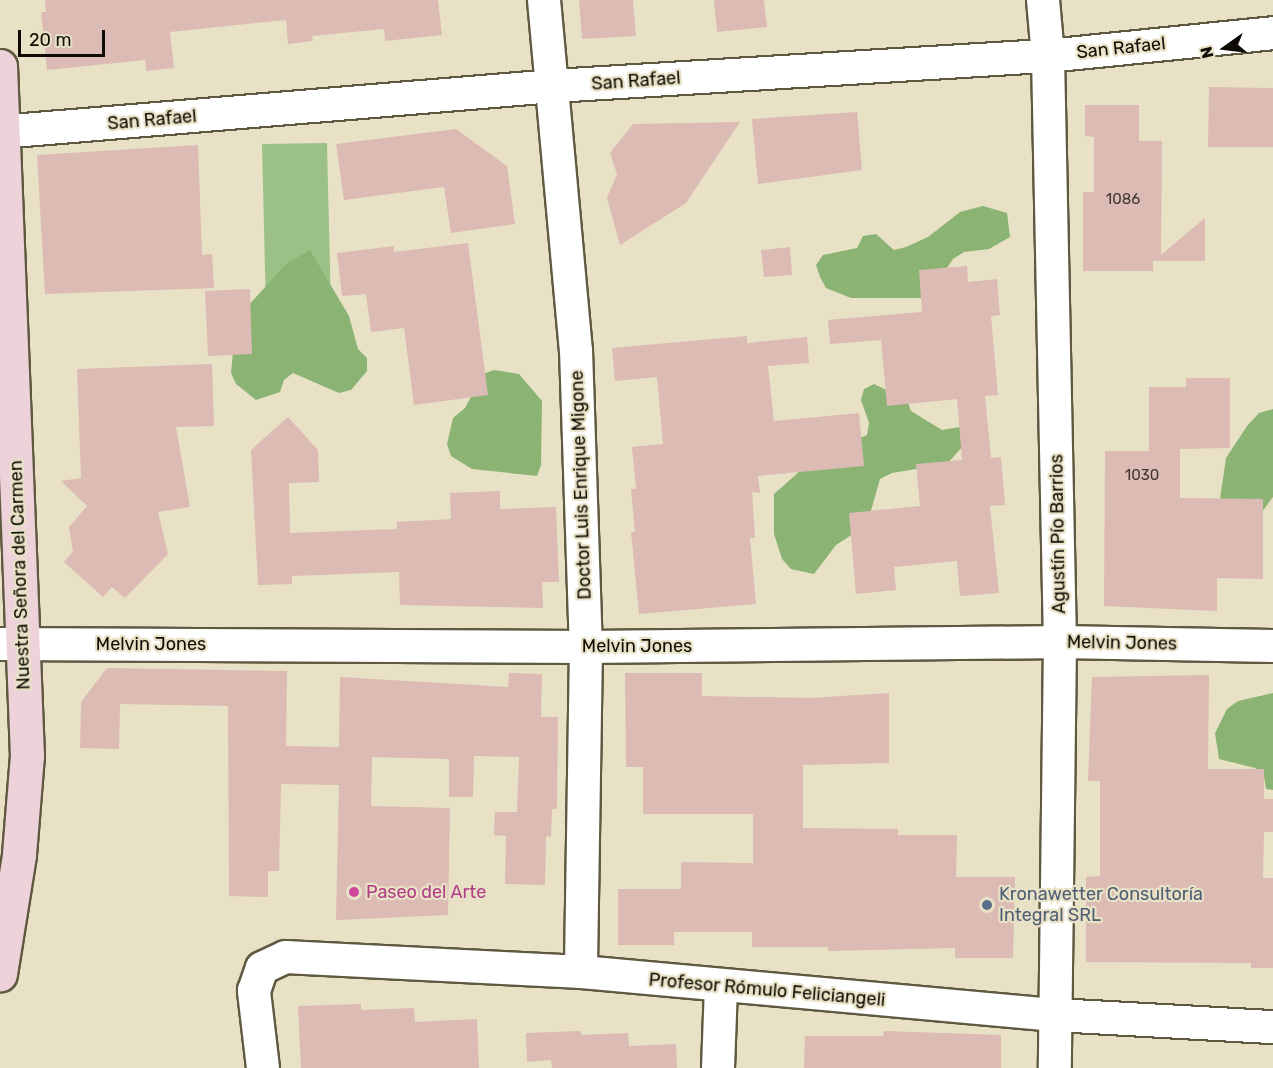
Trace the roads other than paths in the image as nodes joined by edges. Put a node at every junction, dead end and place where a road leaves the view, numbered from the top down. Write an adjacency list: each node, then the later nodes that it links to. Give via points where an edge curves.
1 (544, 0): 6 (street, Doctor Luis Enrique Migone)
2 (1043, 0): 4 (street, Agustín Pío Barrios)
3 (1273, 33): 4 (street, San Rafael)
4 (1048, 56): 6 (street, San Rafael); 8 (street, Agustín Pío Barrios)
5 (0, 66): 7 (street, Nuestra Señora del Carmen)
6 (554, 86): 7 (street, San Rafael); 11 (street, Doctor Luis Enrique Migone, via 576,350)
7 (2, 132): 9 (street, Nuestra Señora del Carmen)
8 (1060, 642): 10 (street, Melvin Jones); 11 (street, Melvin Jones); 15 (street, Agustín Pío Barrios)
9 (11, 643): 11 (street, Melvin Jones); 13 (street, Nuestra Señora del Carmen, via 27,755 19,855)
10 (1273, 646)
11 (586, 647): 12 (street, Doctor Luis Enrique Migone)
12 (581, 972): 14 (street, Profesor Rómulo Feliciangeli); 17 (street, Profesor Rómulo Feliciangeli, via 286,957 262,968 254,991)
13 (0, 974)
14 (721, 986): 15 (street, Profesor Rómulo Feliciangeli); 18 (street)
15 (1056, 1015): 16 (street, Profesor Rómulo Feliciangeli); 19 (street, Agustín Pío Barrios)
16 (1273, 1027)
17 (263, 1068)
18 (718, 1068)
19 (1055, 1068)

